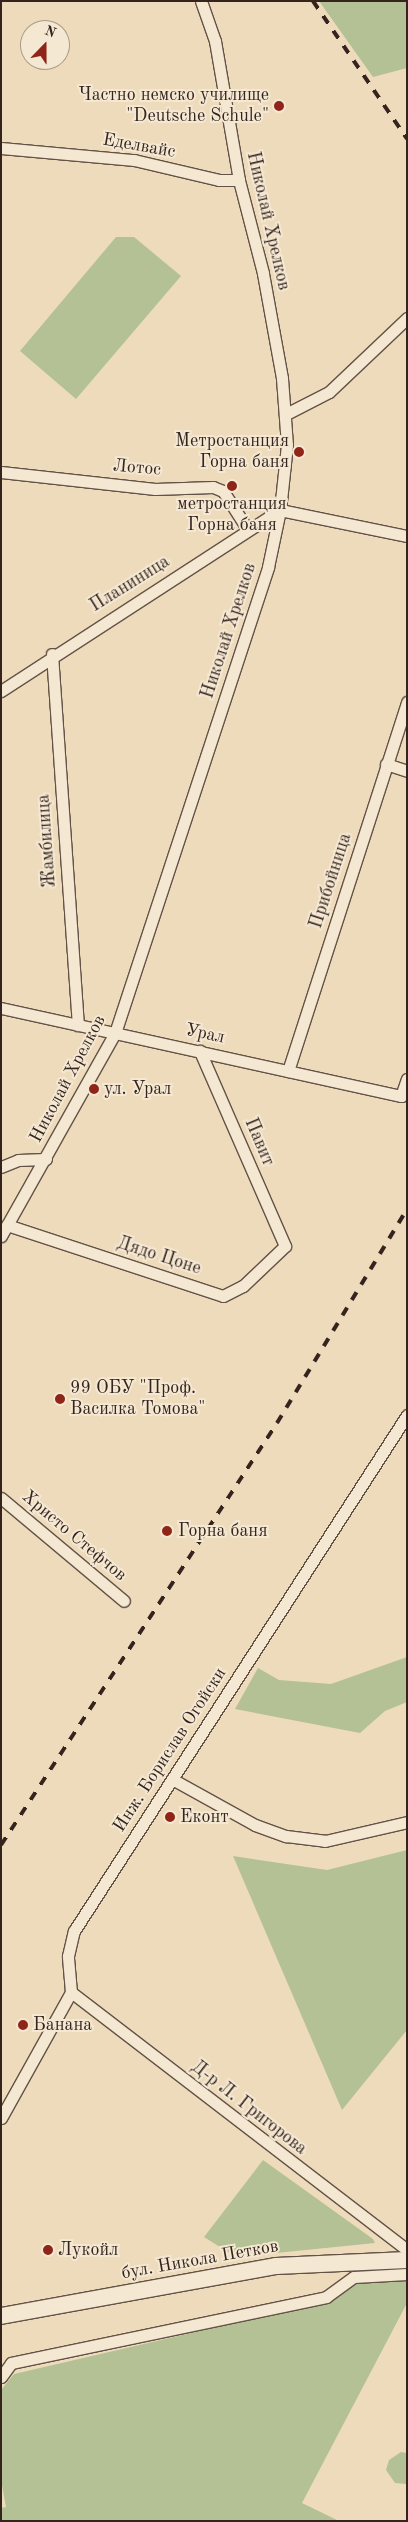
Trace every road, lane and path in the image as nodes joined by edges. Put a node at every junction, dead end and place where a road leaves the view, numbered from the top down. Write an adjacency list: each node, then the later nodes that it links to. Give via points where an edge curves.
1 (201, 1): 3 (street, Николай Хрелков, via 215,41)
2 (1, 148): 3 (street, Еделвайс, via 134,160 219,180)
3 (239, 180): 5 (street, Николай Хрелков, via 265,282)
4 (407, 318): 5 (street, via 329,392)
5 (286, 414): 7 (street, Николай Хрелков)
6 (1, 472): 8 (street, Лотос, via 155,489 213,488 223,491)
7 (280, 510): 8 (street, Планиница); 9 (street); 17 (street, Николай Хрелков, via 268,567)
8 (248, 530): 10 (street, Планиница)
9 (407, 536)
10 (52, 654): 11 (street, Планиница); 16 (street, Жамбилица)
11 (1, 690)
12 (407, 702): 13 (street, Прибойница)
13 (386, 764): 14 (street); 19 (street, Прибойница)
14 (407, 771)
15 (1, 1008): 16 (street, Урал)
16 (78, 1025): 17 (street, Урал)
17 (115, 1033): 18 (street, Урал); 21 (street, Николай Хрелков)
18 (200, 1051): 19 (street, Урал); 24 (street, Павит)
19 (288, 1071): 20 (street, Урал, via 401,1096)
20 (407, 1079)
21 (46, 1159): 22 (street, via 18,1160); 23 (street, Николай Хрелков)
22 (1, 1167)
23 (4, 1231): 24 (street, Дядо Цоне, via 223,1296 244,1286)
24 (285, 1246)
25 (407, 1414): 28 (street, Инж. Борислав Огойски)
26 (1, 1498): 27 (street, Христо Стефчов)
27 (124, 1601)
28 (172, 1779): 29 (street, via 255,1825 286,1836 325,1841); 30 (street, Инж. Борислав Огойски, via 74,1931 68,1956)
29 (407, 1822)
30 (71, 1992): 31 (street); 32 (street, Д-р Л. Григорова)
31 (1, 2118)
32 (407, 2250)
33 (407, 2260): 35 (street, бул. Никола Петков, via 276,2266)
34 (407, 2274): 36 (street, via 354,2277 326,2297 11,2363)
35 (1, 2316)
36 (1, 2377)

